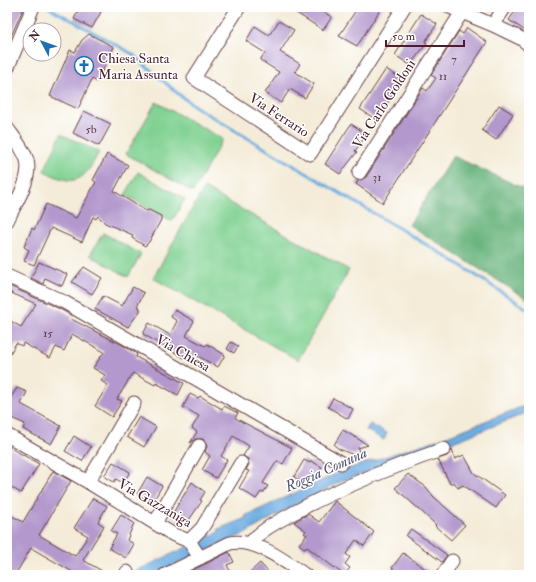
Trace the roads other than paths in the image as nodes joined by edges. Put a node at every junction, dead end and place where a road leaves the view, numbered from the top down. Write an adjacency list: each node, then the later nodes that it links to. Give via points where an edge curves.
1 (33, 7): 8 (street)
2 (239, 7): 3 (street, Via Ferrario, via 194,78 310,154)
3 (404, 7)
4 (505, 7): 6 (street)
5 (456, 10): 6 (street); 10 (street, Via Carlo Goldoni)
6 (493, 26): 7 (street, via 522,39)
7 (529, 45)
8 (7, 68)
9 (7, 128): 11 (street, via 24,153 28,174)
10 (359, 173)
11 (7, 221)
12 (7, 276): 18 (street, Via Chiesa, via 64,302)
13 (134, 403): 19 (street)
14 (7, 435): 19 (street, Via Gazzaniga)
15 (200, 446): 20 (street)
16 (444, 449): 22 (street, via 379,472 315,501 265,529)
17 (241, 463): 21 (street, via 202,528)
18 (341, 463)
19 (88, 482): 20 (street, Via Gazzaniga)
20 (155, 523): 21 (street, Via Gazzaniga)
21 (189, 541): 23 (street, Via Gazzaniga)
22 (250, 543): 23 (street, via 230,543); 26 (street)
23 (200, 558): 25 (street)
24 (452, 561): 27 (street)
25 (165, 575)
26 (305, 575)
27 (443, 575)

